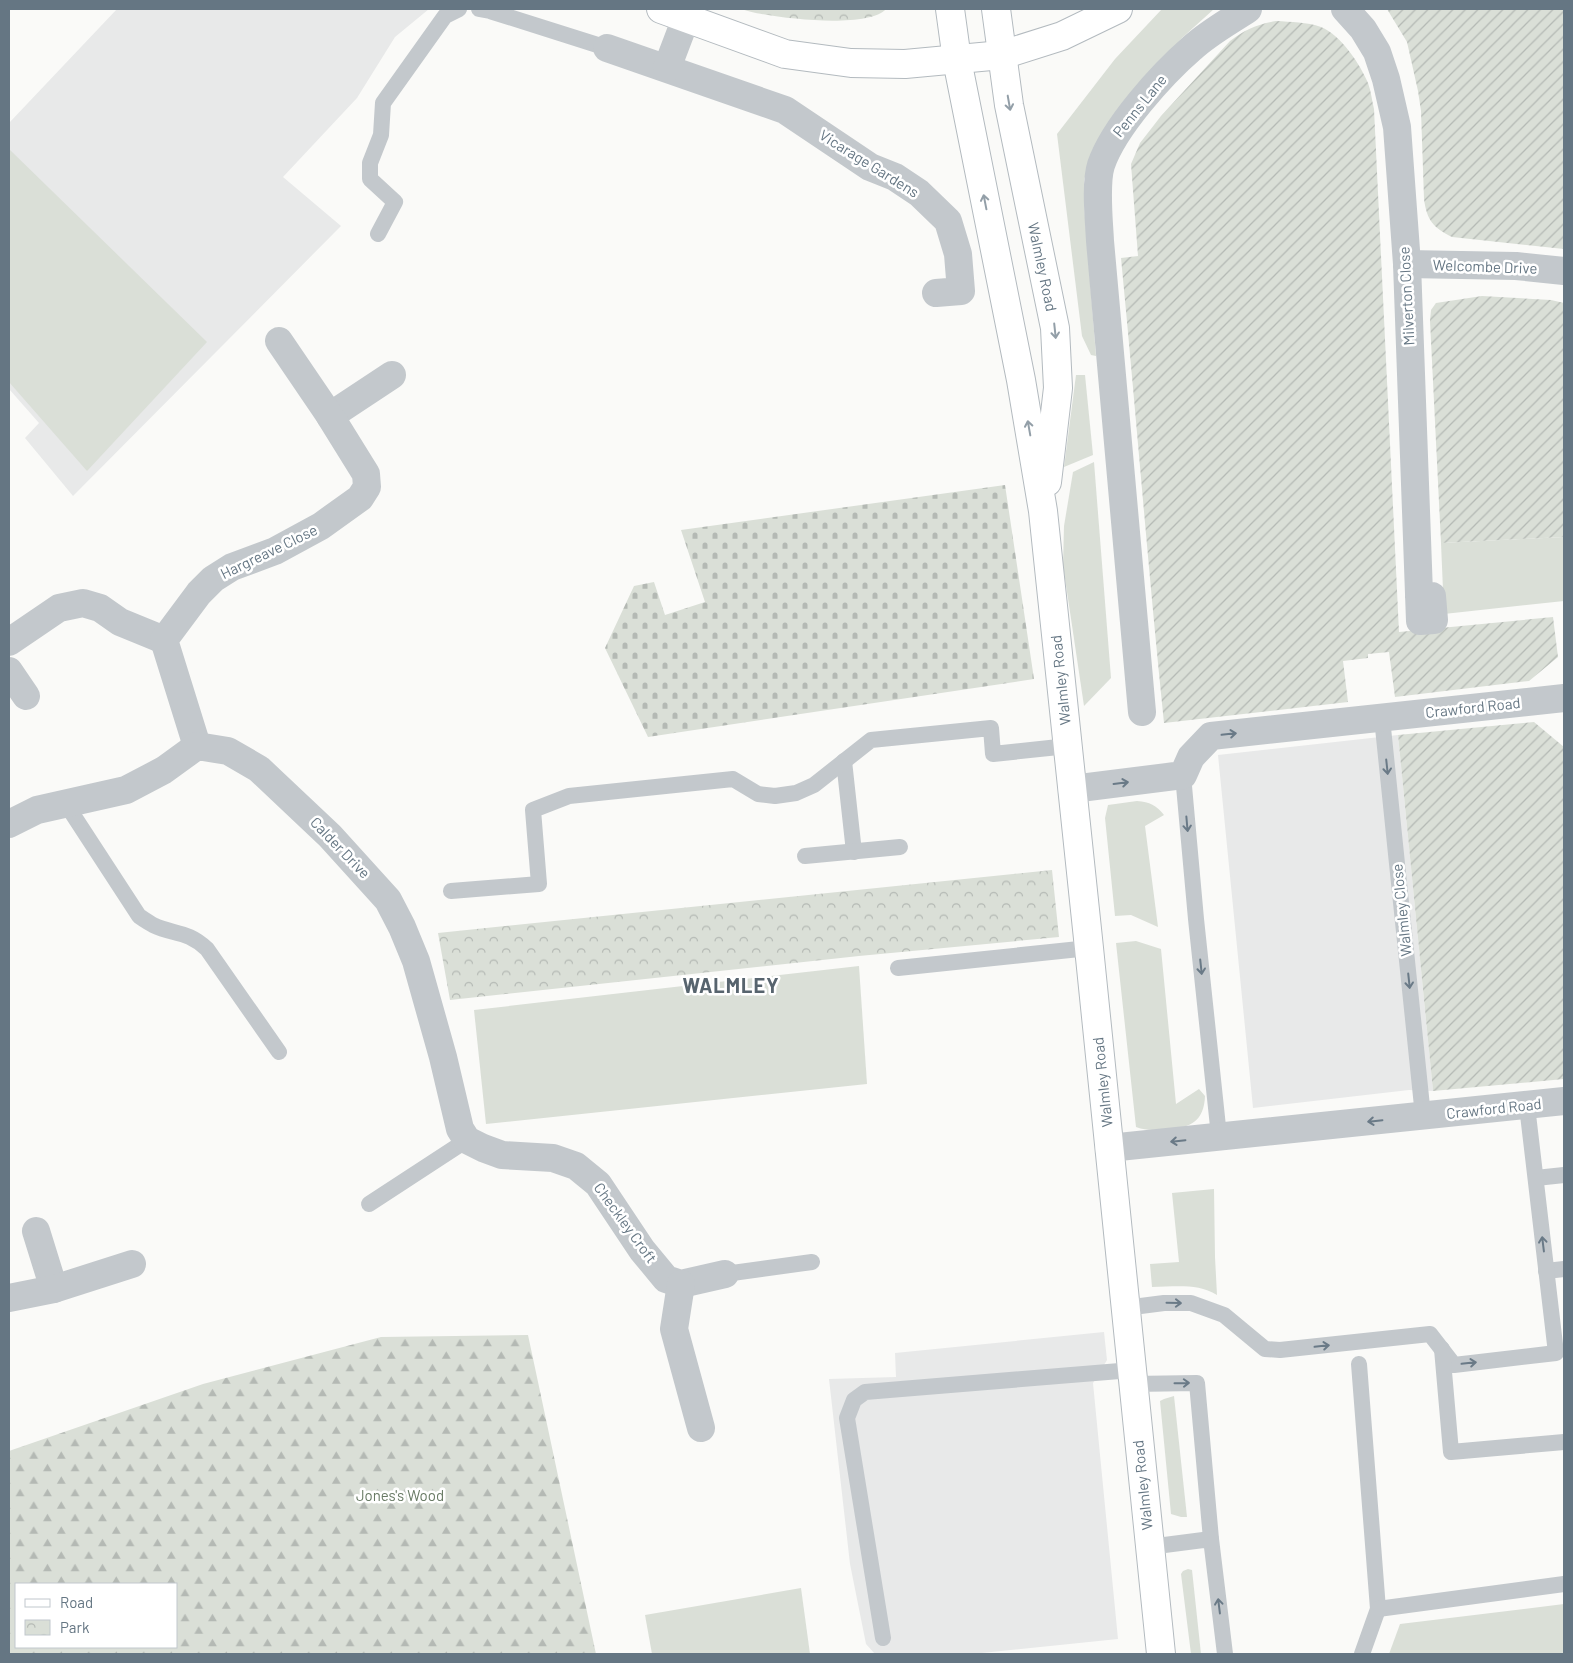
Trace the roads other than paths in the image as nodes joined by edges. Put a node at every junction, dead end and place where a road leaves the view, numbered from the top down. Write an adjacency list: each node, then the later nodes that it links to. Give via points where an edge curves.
1 (459, 9): 13 (lane, via 445,16 383,103 381,135 370,163 370,179 395,202)
2 (480, 9): 9 (lane)
3 (950, 9): 11 (main road, Walmley Road)
4 (996, 9): 10 (main road, Walmley Road)
5 (1118, 9): 10 (main road, via 1062,36)
6 (1248, 9): 27 (street, Penns Lane, via 1192,47 1153,88 1116,133 1101,166 1097,200 1100,241)
7 (1345, 9): 14 (street, Milverton Close, via 1363,29 1386,79 1397,127)
8 (674, 13): 11 (main road, via 785,54 905,64); 12 (street)
9 (607, 48): 12 (street, Vicarage Gardens)
10 (1002, 55): 11 (main road); 20 (main road, Walmley Road, one-way to 20, via 1009,105 1055,328 1058,388)
11 (957, 60): 20 (main road, Walmley Road, one-way to 11, via 1021,380)
12 (667, 68): 16 (street, Vicarage Gardens, via 785,110 870,167 896,177 918,193 948,221 958,254 961,290)
13 (378, 234)
14 (1407, 264): 15 (street, Welcombe Drive, via 1516,266); 21 (street, Milverton Close)
15 (1564, 271)
16 (936, 293)
17 (279, 341): 19 (street, Hargreave Close)
18 (392, 375): 19 (street)
19 (330, 416): 22 (street, Hargreave Close, via 366,474 367,487 360,498 321,526 213,579)
20 (1043, 511): 30 (main road, Walmley Road)
21 (1419, 597)
22 (164, 640): 23 (street, via 120,622 100,608 83,603 59,608); 29 (street)
23 (9, 642)
24 (9, 671): 25 (street)
25 (26, 696)
26 (1564, 698): 28 (street, Crawford Road)
27 (1142, 712)
28 (1382, 718): 32 (street, one-way to 28, via 1191,757 1212,736); 45 (lane, Walmley Close, one-way to 45)
29 (197, 746): 34 (street, via 164,770 126,790); 47 (street, Calder Drive, via 228,751 259,769 330,836 388,900 416,961 460,1129)
30 (1068, 746): 31 (lane, via 993,754 991,728 871,740); 33 (main road, Walmley Road)
31 (844, 761): 37 (lane); 39 (lane, via 814,785 796,793 775,796 758,794 733,779 569,796 533,810 539,884)
32 (1183, 775): 33 (street, one-way to 32); 46 (lane, one-way to 46)
33 (1072, 789): 40 (main road, Walmley Road)
34 (66, 804): 35 (street, via 37,810); 42 (lane, via 139,916 153,925 198,940)
35 (9, 824)
36 (900, 847): 37 (lane)
37 (854, 852): 38 (lane)
38 (805, 856)
39 (451, 891)
40 (1090, 948): 41 (lane); 48 (main road, Walmley Road)
41 (898, 968)
42 (279, 1052)
43 (1564, 1102): 44 (street, Crawford Road)
44 (1527, 1106): 45 (street, Crawford Road); 50 (lane)
45 (1424, 1116): 46 (street, one-way to 46)
46 (1219, 1136): 48 (street, one-way to 48)
47 (467, 1140): 51 (lane); 58 (street, Checkley Croft, via 502,1155 554,1158 576,1166 598,1184 642,1250 666,1279)
48 (1109, 1148): 61 (main road, Walmley Road)
49 (1564, 1175): 50 (lane)
50 (1536, 1178): 56 (lane, one-way to 50)
51 (369, 1204)
52 (36, 1230): 59 (street)
53 (812, 1262): 57 (lane)
54 (132, 1264): 59 (street)
55 (1564, 1269): 56 (lane)
56 (1546, 1271): 63 (lane)
57 (725, 1274): 58 (street)
58 (681, 1284): 66 (street, via 674,1329)
59 (54, 1289): 60 (street)
60 (9, 1298)
61 (1125, 1308): 62 (lane, one-way to 62, via 1191,1303 1224,1315 1264,1349 1430,1334); 65 (main road, Walmley Road)
62 (1442, 1349): 63 (lane, one-way to 63, via 1454,1365); 67 (lane, via 1451,1452)
63 (1560, 1353)
64 (1360, 1364): 71 (lane)
65 (1133, 1377): 68 (lane, one-way to 68, via 1197,1383); 69 (main road, Walmley Road); 72 (lane, via 865,1392 854,1400 847,1418)
66 (701, 1428)
67 (1564, 1442)
68 (1211, 1538): 69 (lane); 74 (lane, one-way to 68)
69 (1149, 1547): 73 (main road, Walmley Road)
70 (1564, 1584): 71 (lane)
71 (1378, 1609): 75 (lane)
72 (883, 1638)
73 (1161, 1654)
74 (1225, 1654)
75 (1362, 1654)

